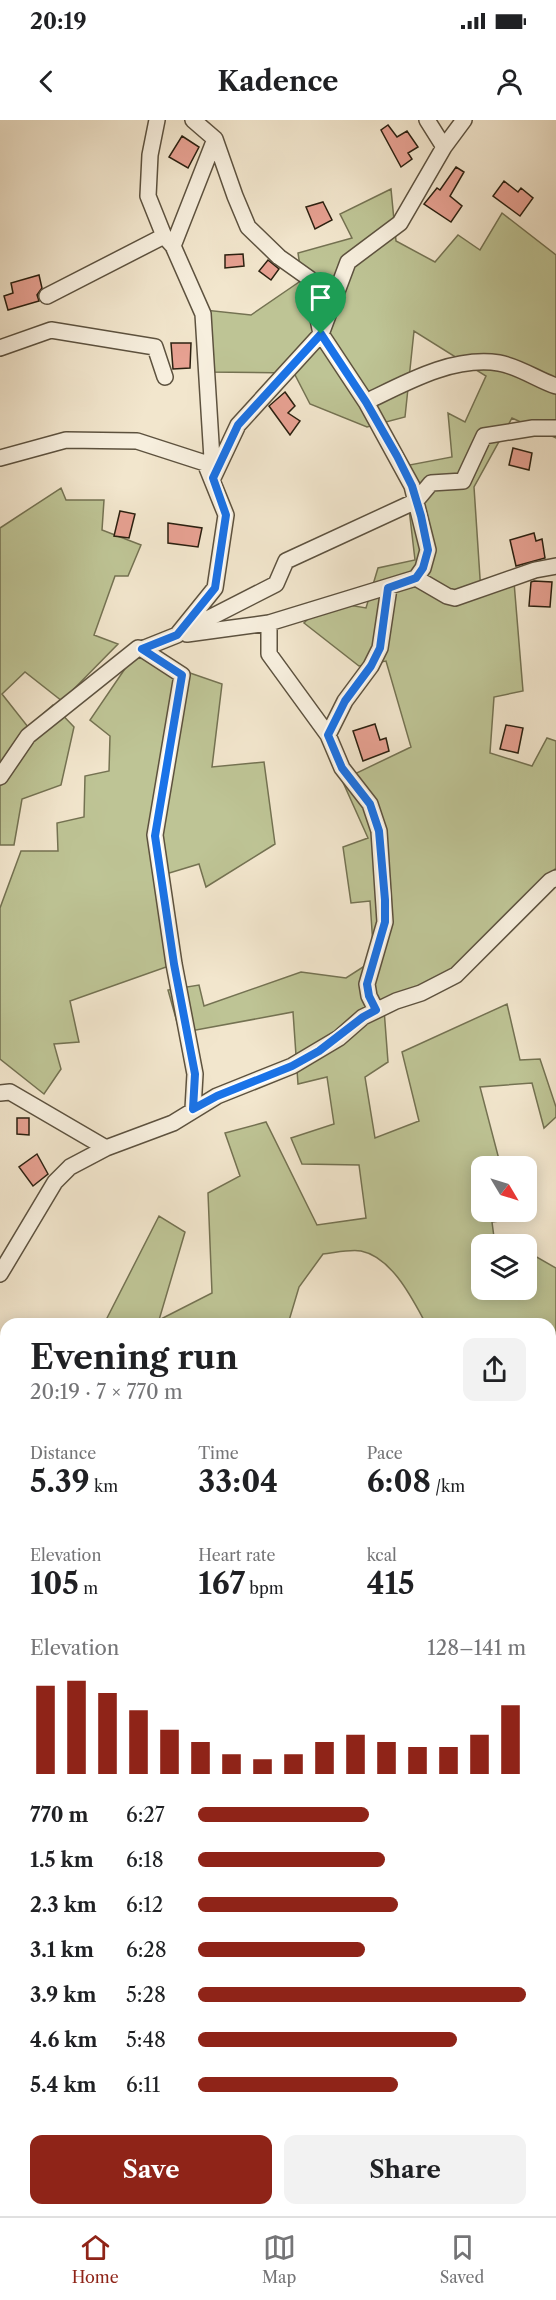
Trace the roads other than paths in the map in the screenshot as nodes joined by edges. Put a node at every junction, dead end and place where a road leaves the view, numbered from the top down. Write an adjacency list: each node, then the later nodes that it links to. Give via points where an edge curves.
1 (157, 120): 7 (street, via 148,196)
2 (193, 120): 5 (street)
3 (426, 120): 6 (street)
4 (464, 120): 6 (street)
5 (215, 139): 7 (street); 9 (street, via 248,227 279,257 310,279)
6 (444, 147): 9 (street, via 400,223 348,262)
7 (169, 241): 8 (street); 16 (street, via 203,314)
8 (47, 296)
9 (321, 334): 13 (street); 16 (street, via 238,425)
10 (0, 348): 11 (street, via 51,330 155,347)
11 (165, 376)
12 (556, 386): 13 (street, via 501,363 461,363 409,381)
13 (366, 402): 17 (street, via 397,456)
14 (556, 428): 17 (street, via 484,436 464,481 431,483)
15 (0, 458): 16 (street, via 66,440 137,441 205,463)
16 (213, 478): 22 (street, via 226,515 215,588)
17 (416, 501): 19 (street, via 428,550); 22 (street, via 286,561 276,584)
18 (556, 566): 19 (street, via 455,598)
19 (416, 578): 20 (street)
20 (388, 588): 21 (street); 24 (street, via 380,648)
21 (269, 623): 22 (street); 24 (street, via 269,654)
22 (177, 635): 23 (street)
23 (142, 649): 25 (street, via 138,648 28,736); 29 (street, via 182,675 155,836 195,1074)
24 (328, 735): 27 (street, via 342,768 370,804 379,831 385,922 367,984)
25 (0, 777)
26 (554, 875): 27 (street, via 456,975)
27 (376, 1010): 29 (street, via 292,1066)
28 (0, 1093): 30 (street, via 10,1092)
29 (193, 1109): 30 (street, via 173,1123)
30 (106, 1148): 31 (street, via 70,1167 55,1182)
31 (15, 1246): 32 (street); 33 (street)
32 (0, 1256)
33 (0, 1274)

